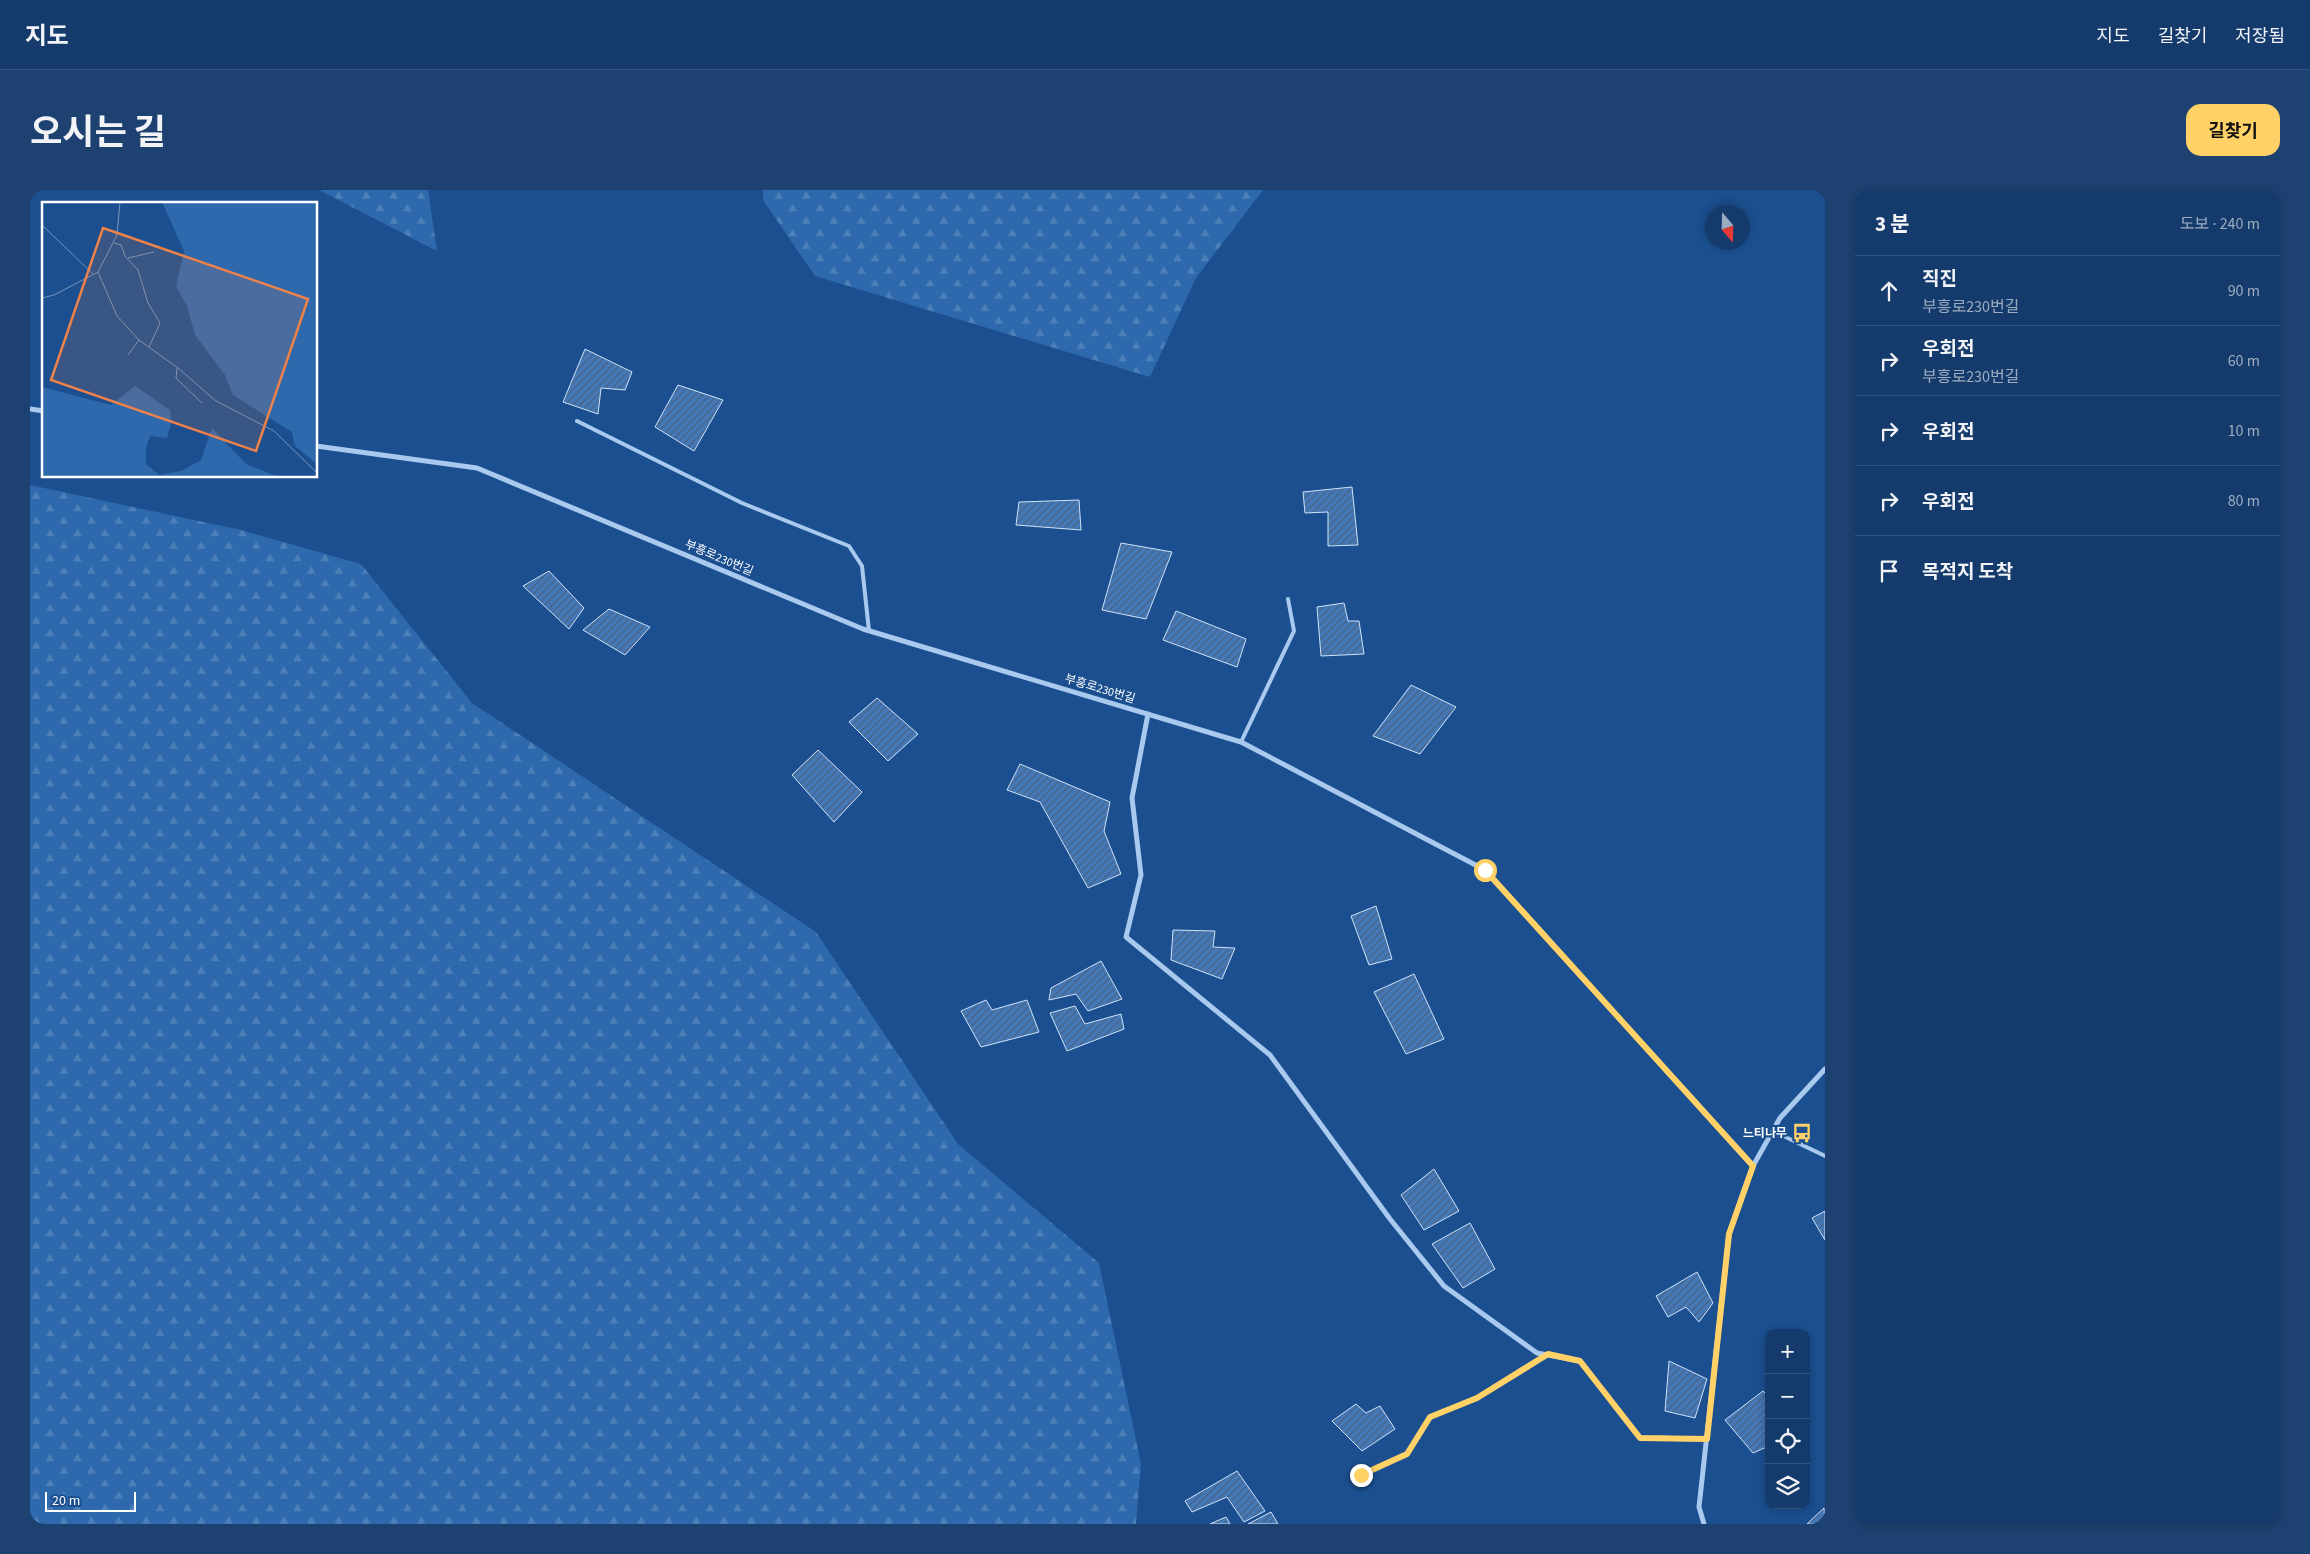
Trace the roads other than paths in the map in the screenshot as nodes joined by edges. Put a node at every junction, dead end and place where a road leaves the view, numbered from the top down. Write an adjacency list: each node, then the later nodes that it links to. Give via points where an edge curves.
1 (578, 421): 4 (lane, via 742,503 849,546 862,566)
2 (318, 446): 4 (street, 부흥로230번길, via 477,468)
3 (1288, 599): 6 (lane, via 1294,631)
4 (869, 631): 5 (street, 부흥로230번길)
5 (1148, 714): 6 (street, 부흥로230번길); 11 (street, via 1132,798 1141,876 1126,937 1270,1055 1390,1219 1444,1286 1537,1352)
6 (1242, 742): 10 (street, 부흥로230번길, via 1485,870)
7 (1825, 1069): 8 (street, via 1780,1118)
8 (1773, 1131): 9 (lane); 10 (street)
9 (1825, 1156)
10 (1753, 1166): 12 (street, via 1729,1234)
11 (1548, 1354): 12 (street, via 1580,1361 1640,1438); 13 (lane, via 1477,1398 1430,1417 1407,1454)
12 (1707, 1439): 14 (street, via 1699,1507)
13 (1361, 1475)
14 (1704, 1524)

